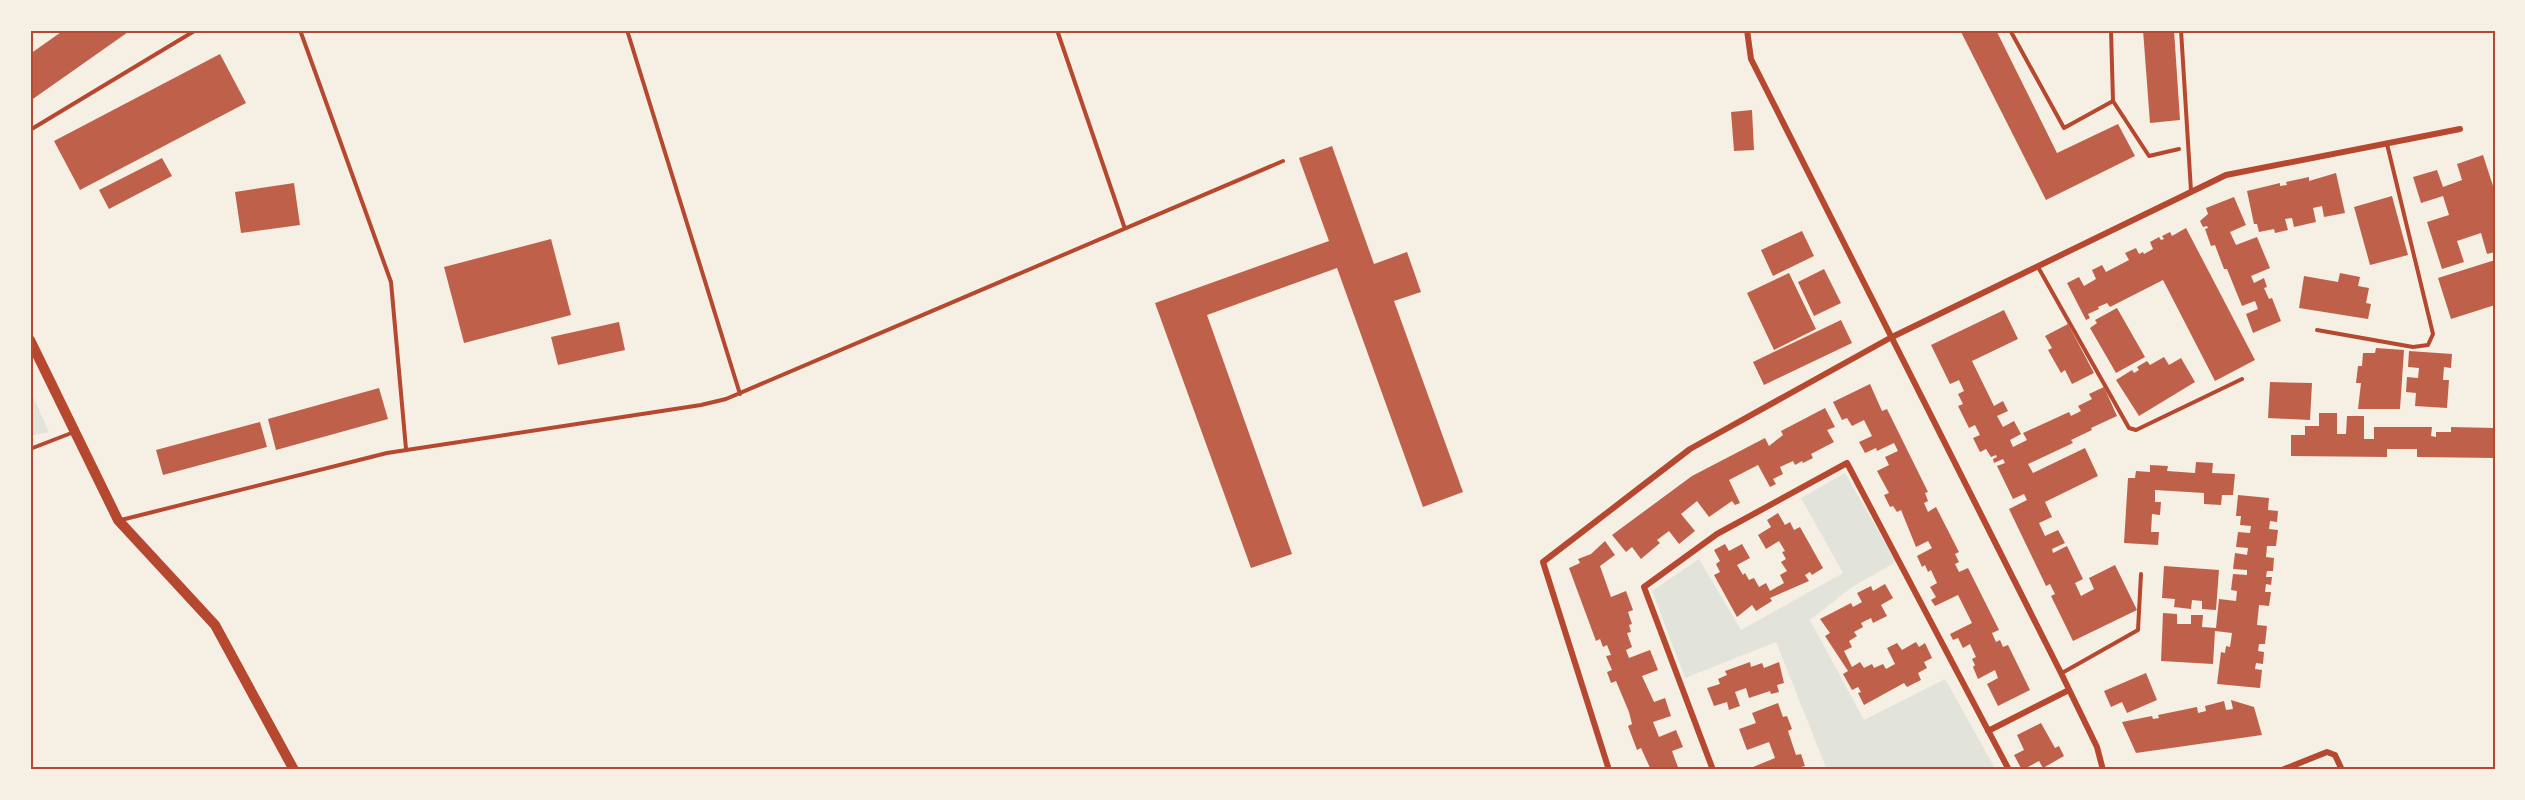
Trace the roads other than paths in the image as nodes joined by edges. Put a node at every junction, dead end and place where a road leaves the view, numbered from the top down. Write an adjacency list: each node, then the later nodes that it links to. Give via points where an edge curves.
1 (196, 30): 8 (lane)
2 (300, 30): 21 (lane, via 392,282)
3 (627, 30): 18 (lane)
4 (1057, 30): 12 (lane)
5 (1747, 30): 15 (street, via 1751,59)
6 (2181, 30): 11 (lane)
7 (2460, 129): 9 (street)
8 (30, 130)
9 (2386, 143): 11 (street, via 2226,175); 14 (lane, via 2433,334 2428,345 2413,347)
10 (1283, 160): 12 (lane)
11 (2191, 192): 13 (street)
12 (1124, 226): 18 (lane)
13 (2038, 266): 15 (street); 17 (lane, via 2129,428 2136,430)
14 (2317, 330)
15 (1890, 338): 24 (street); 28 (street, via 1690,448 1543,562)
16 (30, 340): 19 (street)
17 (2242, 379)
18 (740, 394): 21 (lane, via 701,405)
19 (74, 432): 20 (lane); 22 (street)
20 (30, 449)
21 (405, 449): 22 (lane)
22 (118, 520): 27 (street, via 215,625)
23 (2141, 574): 24 (lane, via 2138,630)
24 (2061, 673): 25 (street)
25 (2069, 690): 26 (street); 31 (street, via 2097,747)
26 (1988, 731): 29 (street, via 1847,463 1717,534 1644,587); 30 (street)
27 (294, 770)
28 (1609, 770)
29 (1713, 770)
30 (2008, 770)
31 (2103, 770)
32 (2282, 770): 33 (street, via 2327,752 2335,754)
33 (2342, 770)

